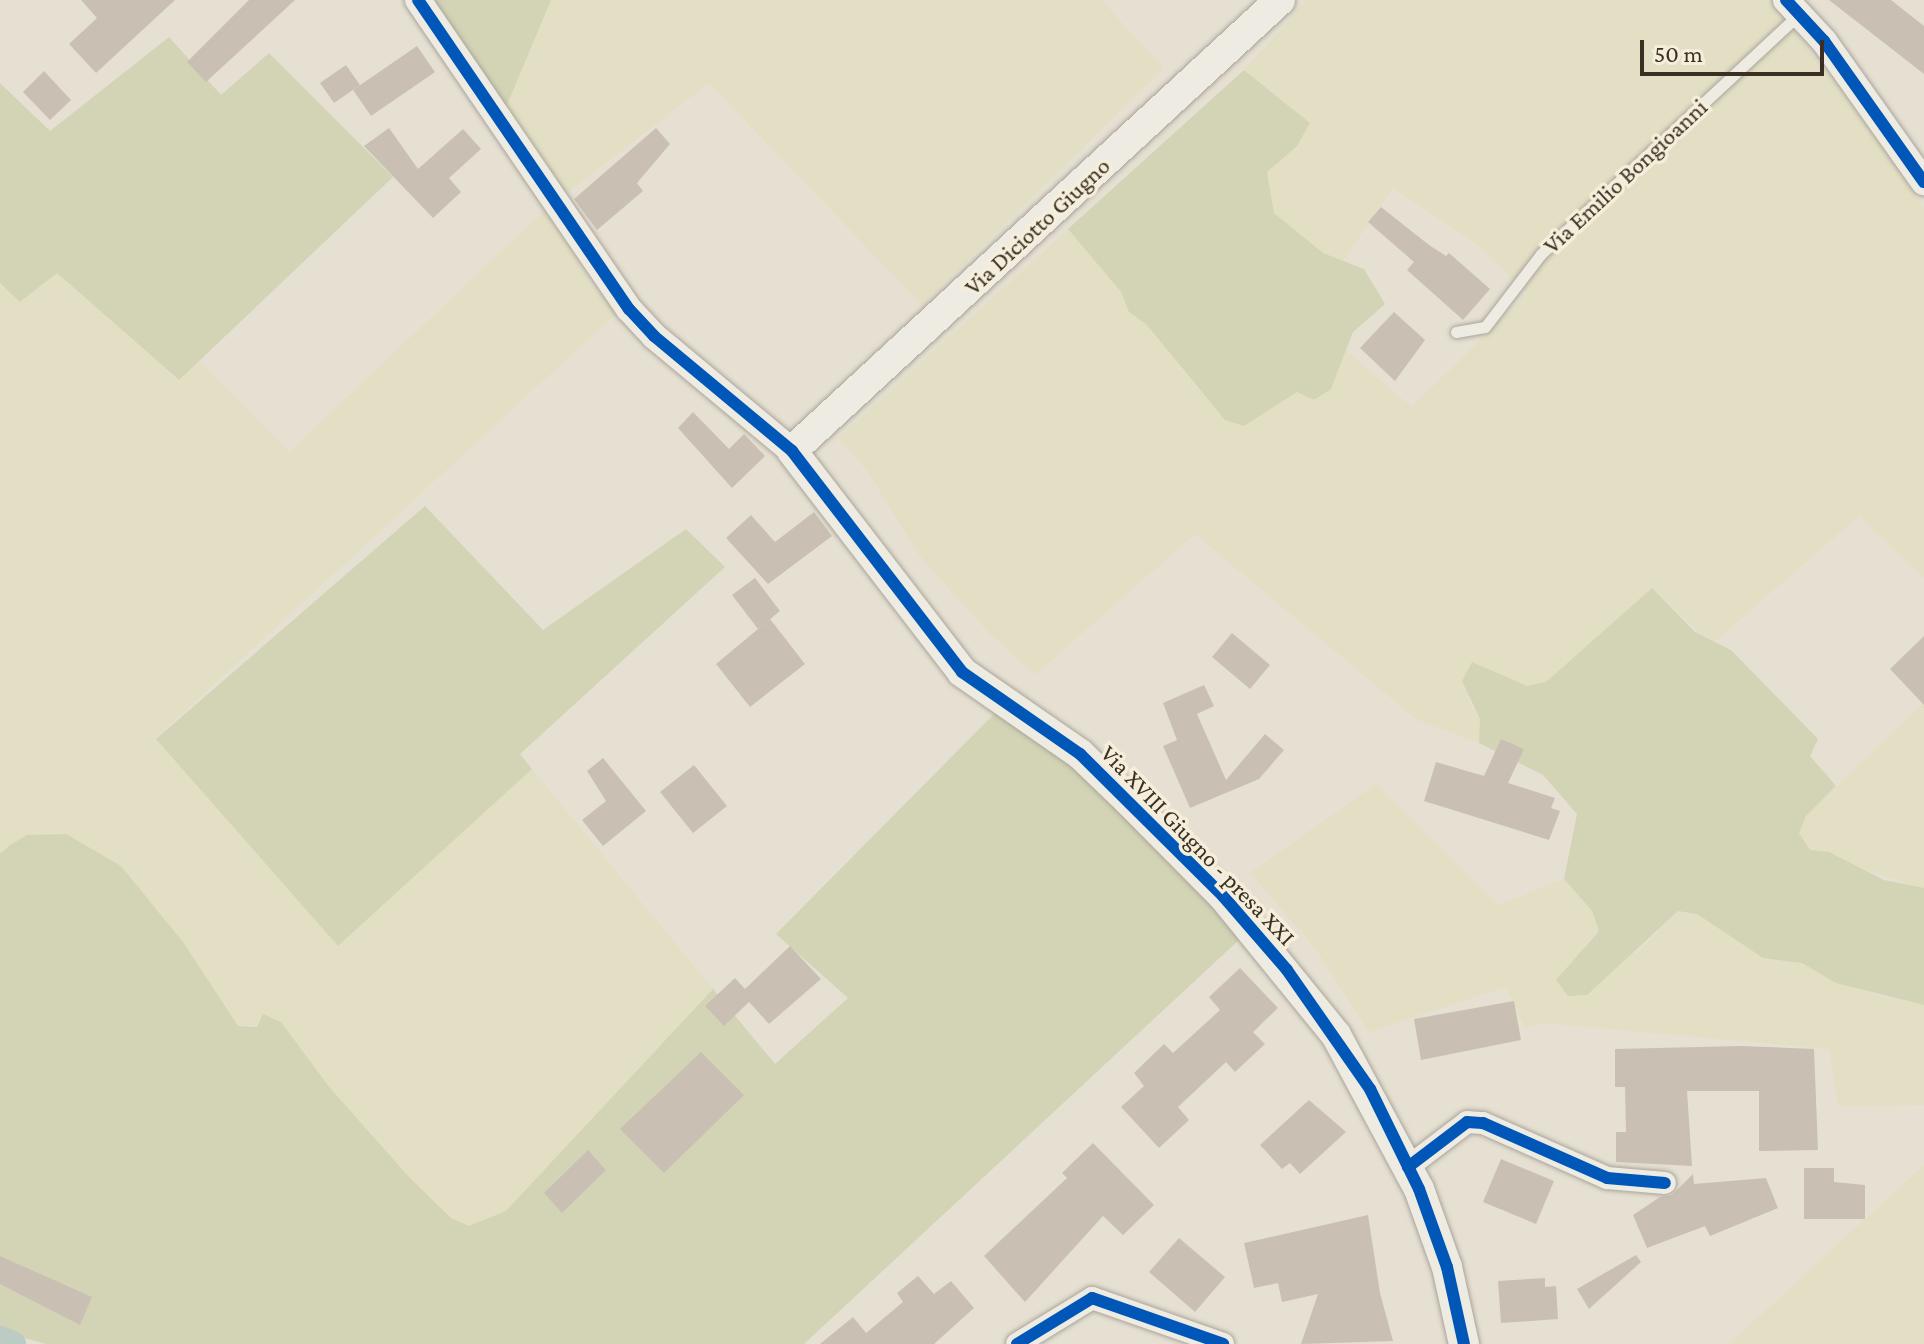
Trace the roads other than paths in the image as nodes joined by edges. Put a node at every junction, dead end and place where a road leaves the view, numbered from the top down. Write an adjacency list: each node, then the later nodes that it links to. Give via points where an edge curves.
1 (418, 0): 6 (street, via 629,309)
2 (1280, 0): 6 (main road, Via Diciotto Giugno)
3 (1793, 7): 4 (street); 5 (lane, Via Emilio Bongioanni, via 1541,254 1485,327)
4 (1924, 182)
5 (1456, 332)
6 (792, 451): 7 (main road, Via XVIII Giugno - presa XXI, via 962,672 1080,754 1223,896 1287,970 1362,1075)
7 (1408, 1167): 8 (street, via 1467,1122 1483,1123 1607,1178); 11 (main road, Via XVIII Giugno - presa XXI, via 1436,1232)
8 (1665, 1183)
9 (1017, 1344): 10 (street, via 1092,1298)
10 (1223, 1344)
11 (1464, 1344)

